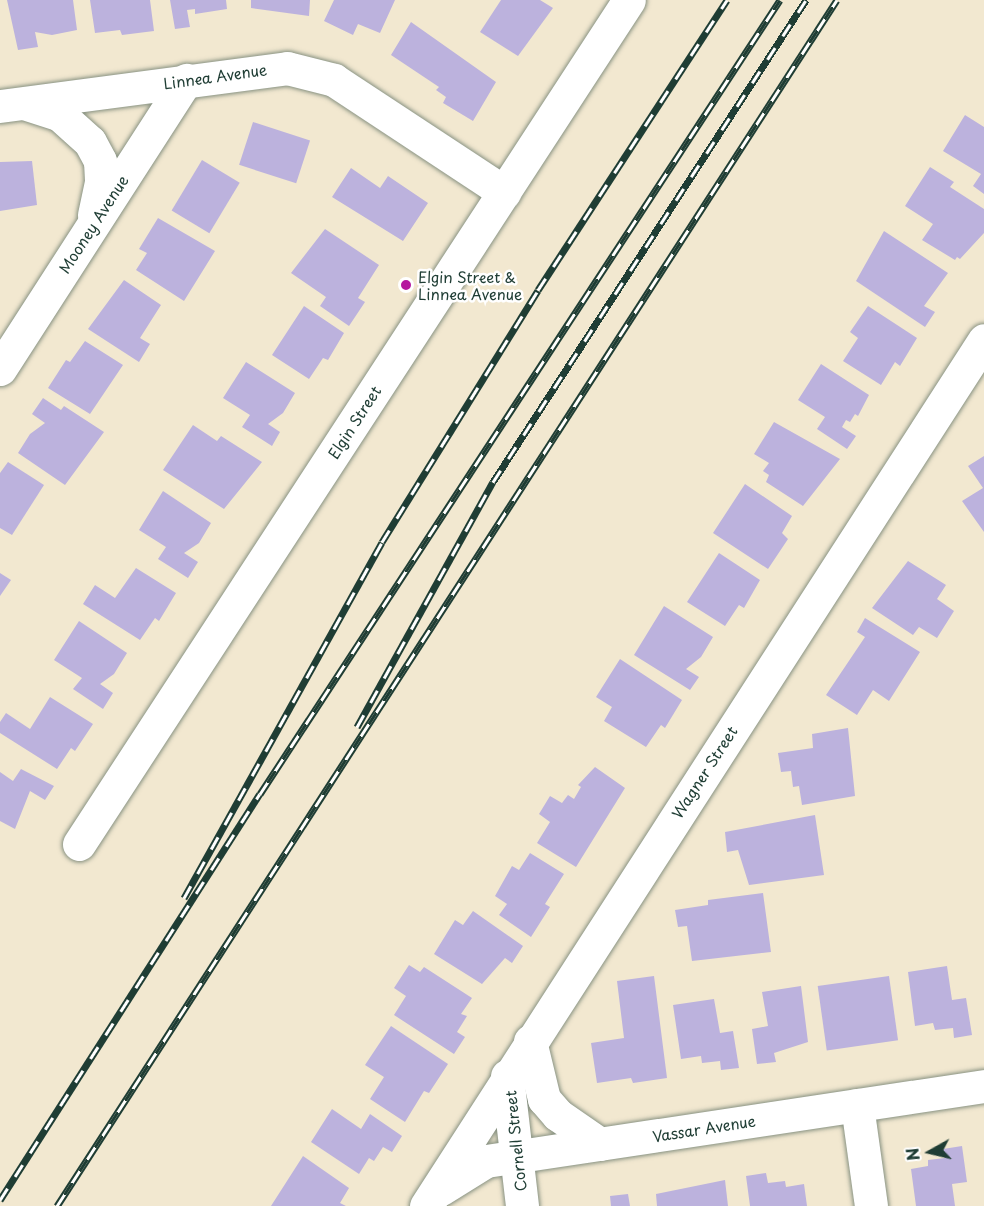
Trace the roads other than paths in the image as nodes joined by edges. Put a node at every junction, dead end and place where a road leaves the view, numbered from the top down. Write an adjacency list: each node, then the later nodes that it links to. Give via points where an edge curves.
1 (629, 0): 4 (street, Elgin Street)
2 (186, 80): 3 (street, Linnea Avenue); 4 (street, Linnea Avenue, via 287,68 334,80); 5 (street, Mooney Avenue)
3 (11, 104): 5 (street, via 60,115 90,142 100,161 101,182)
4 (504, 192): 8 (street, Elgin Street)
5 (91, 228): 7 (street, Mooney Avenue)
6 (983, 343): 9 (street, Wagner Street)
7 (0, 369)
8 (80, 844)
9 (530, 1041): 10 (street, Wagner Street); 13 (street, via 544,1100 558,1115)
10 (507, 1076): 14 (street, Cornell Street); 15 (street, Wagner Street)
11 (984, 1086): 12 (street, Vassar Avenue)
12 (857, 1105): 13 (street, Vassar Avenue); 17 (street)
13 (600, 1144): 14 (street, Vassar Avenue)
14 (516, 1156): 15 (street, Vassar Avenue, via 486,1161); 16 (street, Cornell Street)
15 (430, 1200)
16 (522, 1206)
17 (871, 1206)

